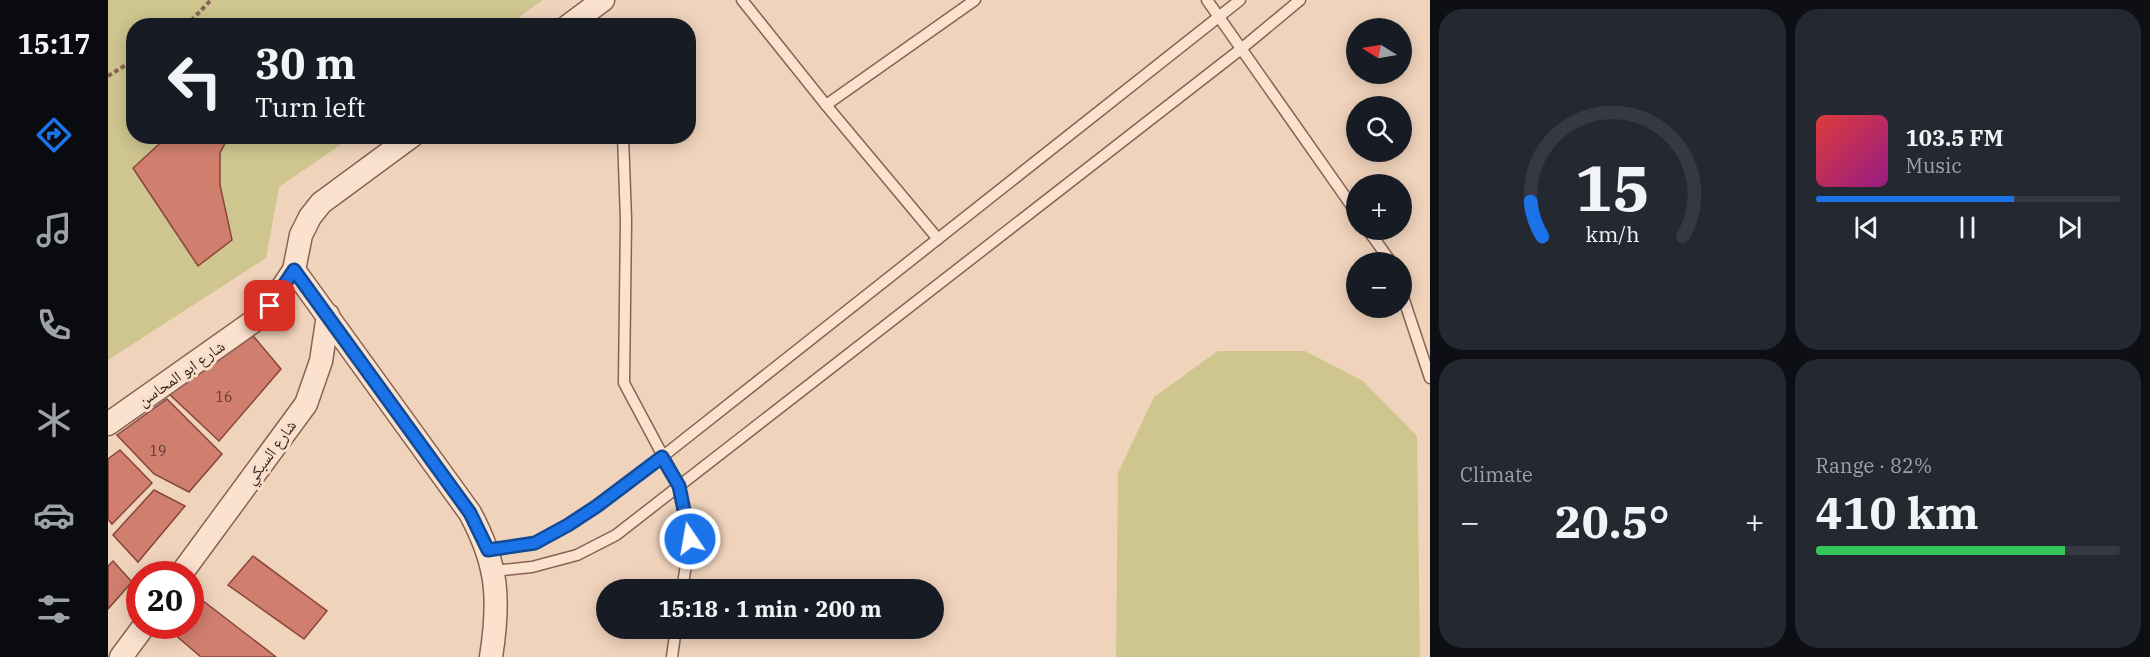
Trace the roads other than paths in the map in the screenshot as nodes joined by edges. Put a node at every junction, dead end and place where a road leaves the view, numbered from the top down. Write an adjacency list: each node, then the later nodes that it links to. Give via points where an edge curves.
1 (603, 0): 8 (street)
2 (742, 0): 10 (lane)
3 (975, 0): 10 (lane)
4 (1207, 0): 7 (lane)
5 (1240, 0): 7 (lane)
6 (1300, 0): 9 (lane)
7 (1220, 17): 9 (lane); 14 (lane)
8 (579, 18)
9 (1241, 49): 13 (lane); 21 (lane)
10 (826, 105): 14 (lane)
11 (401, 144): 15 (street, شارع ابو المحاسن, via 321,203 301,236)
12 (623, 144): 20 (lane, via 624,383)
13 (1346, 198)
14 (938, 239): 20 (lane)
15 (294, 270): 16 (street); 19 (street, شارع ابو المحاسن, via 270,306 254,321)
16 (328, 315): 22 (street, شارع السبكي, via 321,361 306,404); 23 (street, via 470,513)
17 (1410, 318): 18 (lane)
18 (1430, 378)
19 (108, 424)
20 (662, 457): 21 (lane); 23 (lane, via 597,506 543,539)
21 (679, 486): 23 (lane, via 616,535 577,555 532,567); 24 (lane, via 690,539)
22 (191, 561)
23 (491, 561): 28 (street, via 496,613)
24 (684, 579)
25 (134, 639): 27 (street)
26 (674, 639): 29 (lane)
27 (120, 657)
28 (491, 657)
29 (672, 657)

